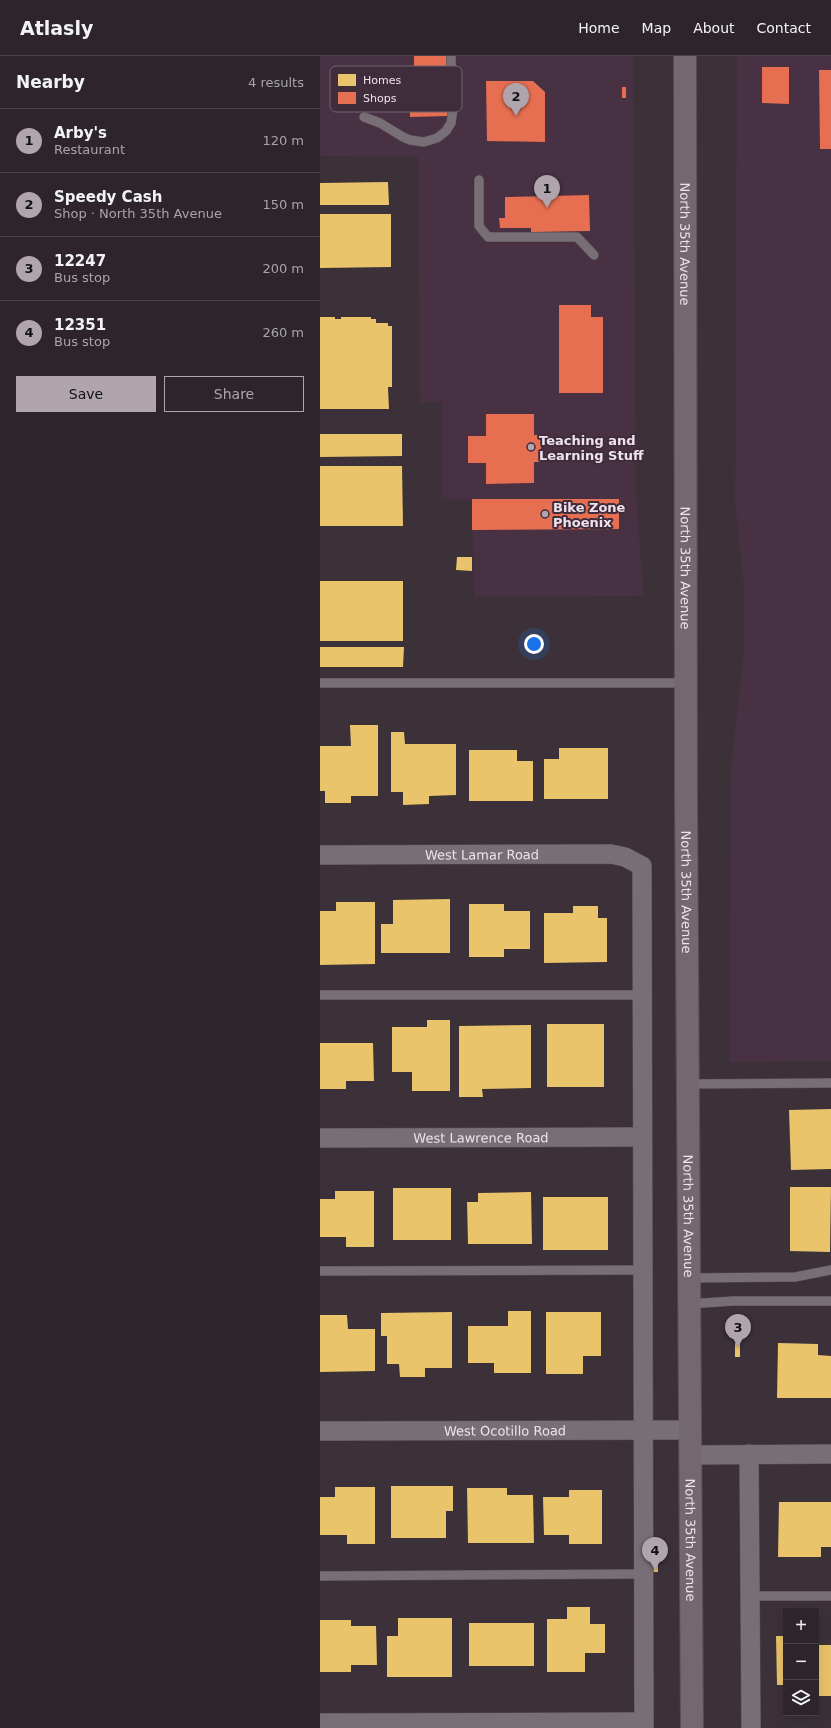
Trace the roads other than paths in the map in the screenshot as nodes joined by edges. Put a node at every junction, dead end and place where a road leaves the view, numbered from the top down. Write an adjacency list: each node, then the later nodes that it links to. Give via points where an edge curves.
1 (451, 56): 3 (lane)
2 (686, 56): 9 (main road, North 35th Avenue)
3 (451, 66)
4 (453, 112): 5 (lane, via 451,123 446,131 437,138 424,142 410,140)
5 (364, 117)
6 (479, 180): 7 (lane, via 479,226 488,237 577,237)
7 (594, 255)
8 (320, 683): 9 (lane)
9 (686, 683): 14 (main road, North 35th Avenue)
10 (320, 855): 12 (street, West Lamar Road, via 612,854 625,857 642,866)
11 (320, 995): 12 (lane)
12 (642, 995): 15 (street)
13 (831, 1083): 14 (lane)
14 (688, 1084): 20 (main road, North 35th Avenue)
15 (642, 1137): 16 (street, West Lawrence Road); 17 (street)
16 (320, 1138)
17 (643, 1270): 19 (lane); 23 (street)
18 (831, 1270): 20 (lane, via 795,1277)
19 (320, 1271)
20 (689, 1278): 22 (main road, North 35th Avenue)
21 (831, 1301): 22 (lane, via 733,1301)
22 (689, 1304): 24 (main road, North 35th Avenue)
23 (643, 1430): 24 (street, West Ocotillo Road); 25 (street, West Ocotillo Road); 29 (street)
24 (690, 1430): 28 (main road, North 35th Avenue)
25 (320, 1431)
26 (749, 1454): 27 (street); 28 (street); 31 (street)
27 (831, 1454)
28 (690, 1455): 35 (main road, North 35th Avenue)
29 (644, 1574): 30 (lane); 34 (street)
30 (320, 1576)
31 (750, 1596): 32 (lane); 36 (street)
32 (831, 1596)
33 (320, 1723): 34 (street)
34 (644, 1725)
35 (692, 1728)
36 (751, 1728)

